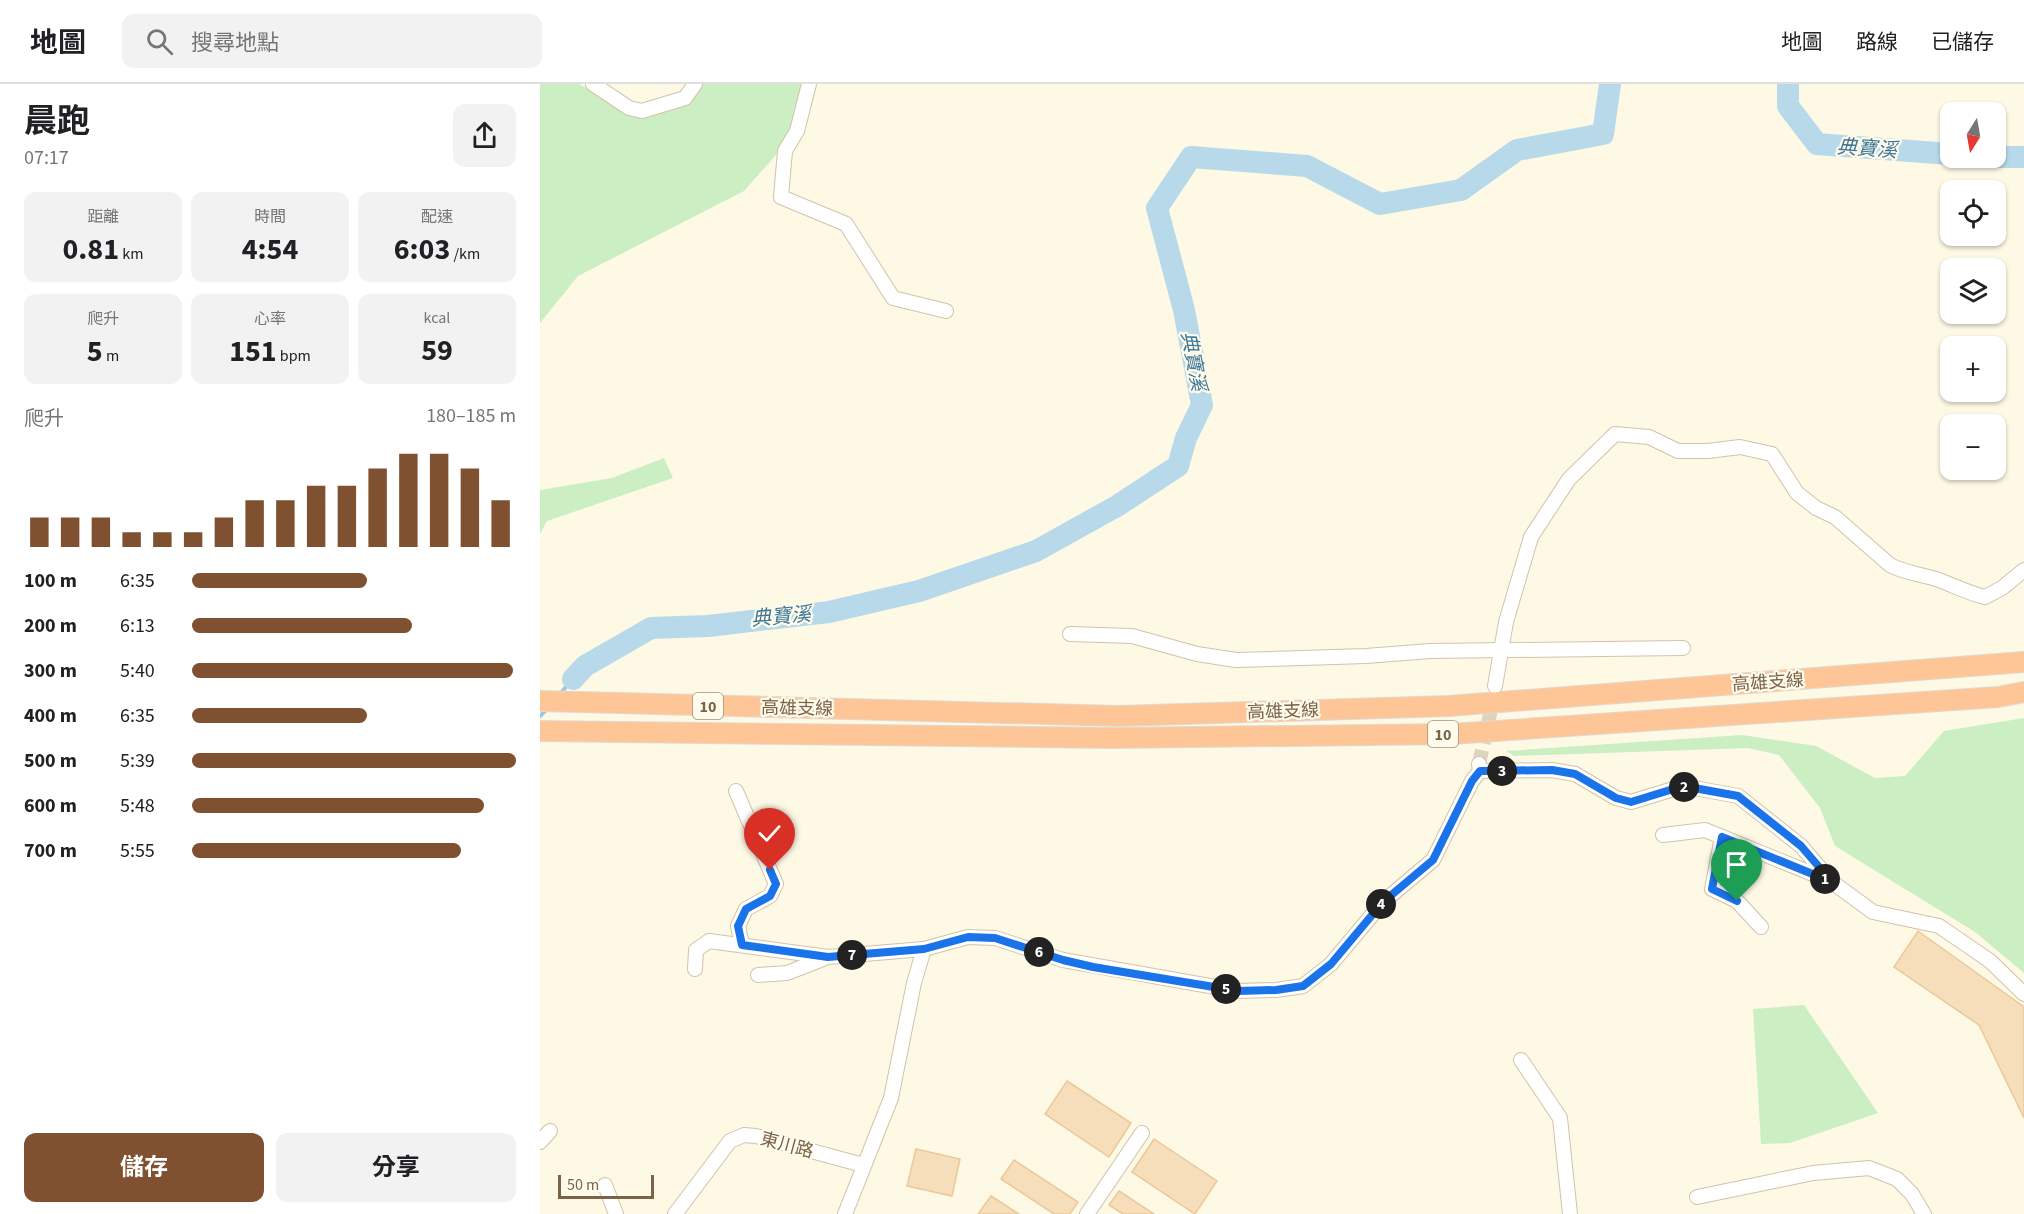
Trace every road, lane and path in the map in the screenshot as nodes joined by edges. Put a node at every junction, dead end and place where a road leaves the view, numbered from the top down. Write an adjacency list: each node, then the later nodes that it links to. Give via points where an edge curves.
1 (592, 84): 2 (street, via 629,108 642,111 685,98)
2 (695, 84)
3 (809, 84): 4 (street, via 797,131 785,152 781,196 846,224 893,298)
4 (946, 311)
5 (2024, 570): 8 (street, via 1985,597 1963,592 1890,565 1835,517 1797,493 1772,454 1740,447 1678,451 1649,437 1616,434 1569,479 1531,537 1506,622)
6 (1070, 634): 8 (street, via 1132,636 1236,660)
7 (1683, 648): 8 (street)
8 (1502, 651): 10 (street)
9 (2024, 662): 12 (highway, 高雄支線 / 10, via 1448,706 1119,716)
10 (1496, 686)
11 (2024, 692): 13 (highway, 高雄支線 / 10, via 1998,697 1451,734 1112,738)
12 (540, 701)
13 (540, 731)
14 (736, 791): 19 (street, via 776,884 770,896 746,909 738,926)
15 (1663, 836): 16 (street, via 1705,830)
16 (1722, 837): 17 (street); 18 (street, via 1712,889 1737,901)
17 (1832, 882): 20 (street, via 1801,846 1738,796 1683,786 1631,802 1616,798 1575,774 1480,767 1433,860 1383,902 1331,964 1303,986 1238,991 1093,967 995,938 968,937); 24 (street, via 1873,912 1939,926 1990,961)
18 (1761, 927)
19 (742, 945): 21 (street); 22 (street, via 709,941 696,950)
20 (924, 949): 21 (street); 29 (street, via 891,1098)
21 (828, 957): 23 (street, via 787,973)
22 (695, 969)
23 (758, 975)
24 (2024, 993)
25 (1521, 1060): 36 (street, via 1560,1118)
26 (550, 1131): 28 (street)
27 (1142, 1133): 35 (street)
28 (540, 1142)
29 (863, 1166): 33 (street, 東川路, via 744,1136 730,1141); 34 (street)
30 (605, 1185): 32 (street)
31 (1697, 1197): 37 (street, via 1813,1173 1869,1168 1897,1179)
32 (616, 1214)
33 (675, 1214)
34 (845, 1214)
35 (1087, 1214)
36 (1570, 1214)
37 (1924, 1214)

